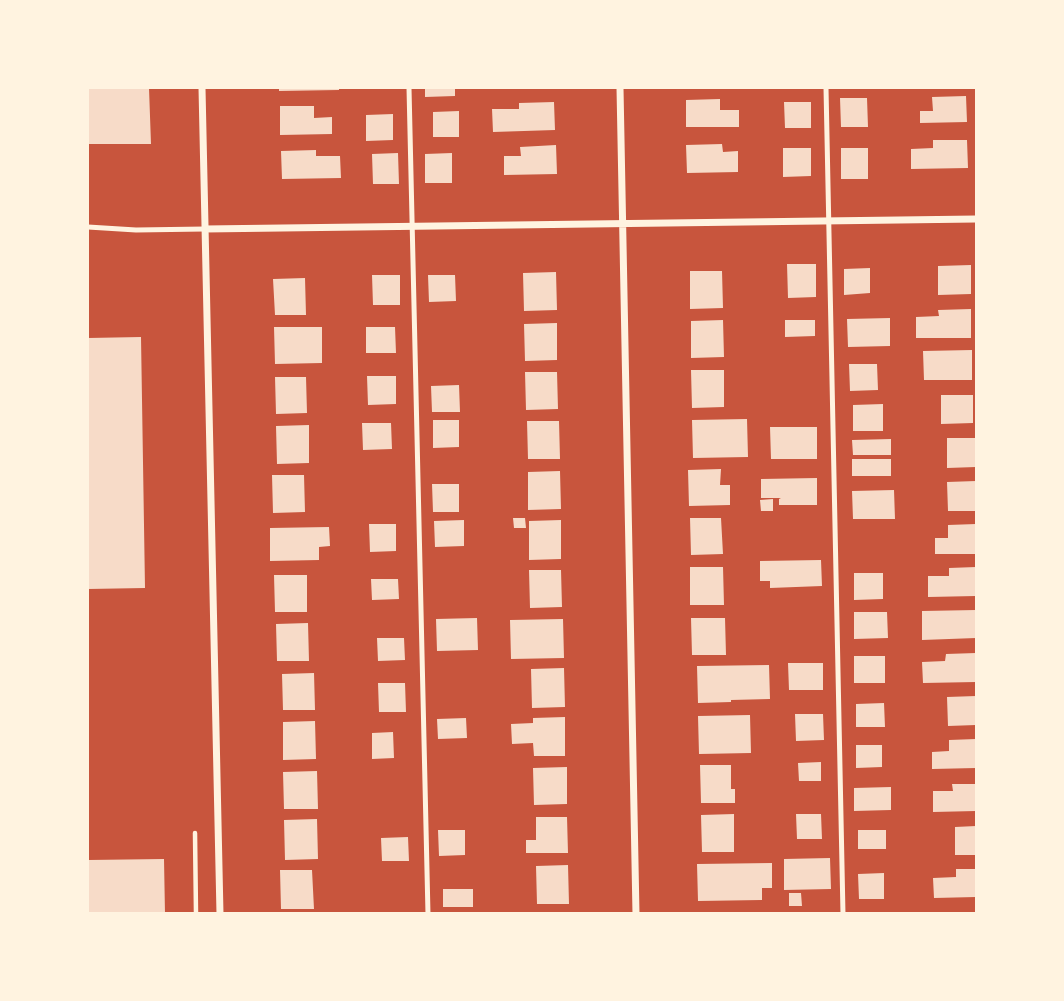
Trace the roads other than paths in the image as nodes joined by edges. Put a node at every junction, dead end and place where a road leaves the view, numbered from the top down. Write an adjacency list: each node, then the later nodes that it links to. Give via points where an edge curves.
1 (202, 88): 10 (street)
2 (409, 88): 8 (lane)
3 (620, 88): 7 (street)
4 (826, 88): 6 (lane)
5 (976, 219): 6 (street)
6 (829, 221): 7 (street); 14 (lane)
7 (623, 224): 8 (street); 13 (street)
8 (412, 226): 10 (street); 12 (lane)
9 (88, 227): 10 (lane)
10 (205, 229): 11 (street)
11 (220, 914)
12 (428, 914)
13 (636, 914)
14 (844, 914)

